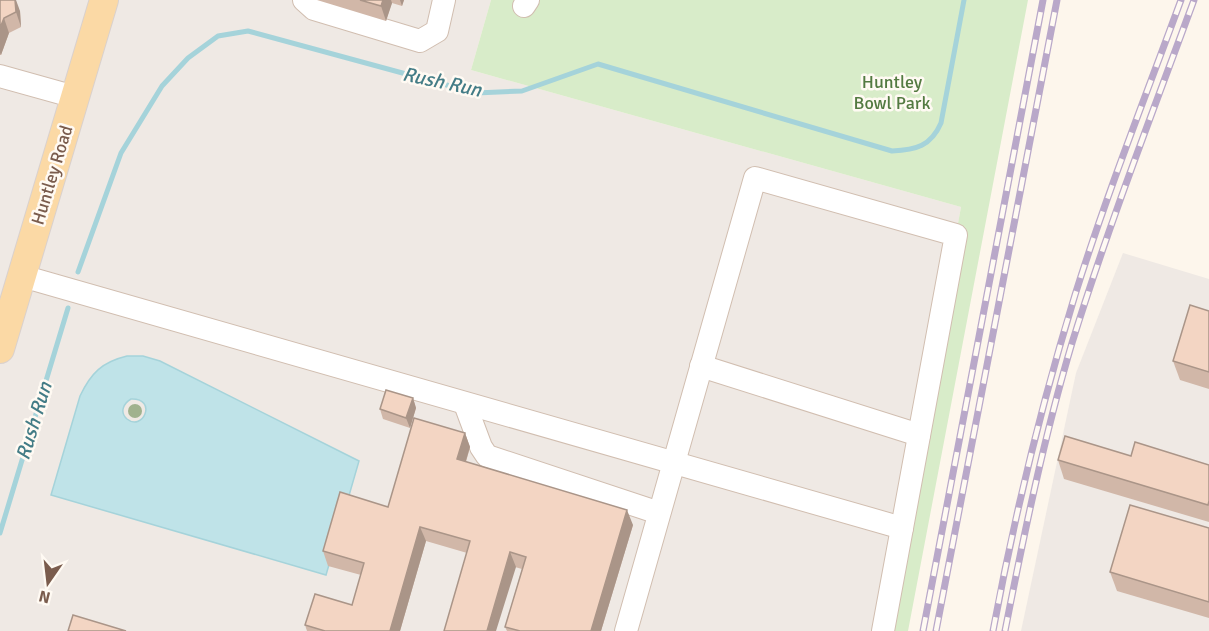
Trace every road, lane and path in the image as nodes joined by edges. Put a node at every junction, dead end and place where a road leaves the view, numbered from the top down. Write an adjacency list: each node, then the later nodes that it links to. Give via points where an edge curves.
1 (104, 0): 5 (main road, Huntley Road)
2 (304, 0): 3 (lane, via 314,9 420,41 437,31)
3 (444, 0)
4 (0, 76): 5 (lane)
5 (75, 97): 6 (main road, Huntley Road)
6 (22, 276): 7 (main road, Huntley Road); 9 (lane)
7 (0, 349)
8 (701, 366): 10 (lane); 10 (lane, via 754,178 956,234); 11 (lane)
9 (465, 404): 11 (lane); 12 (lane, via 487,456)
10 (919, 435): 13 (lane)
11 (674, 463): 13 (lane); 14 (lane)
12 (656, 512)
13 (902, 528): 15 (lane)
14 (626, 631)
15 (882, 631)

